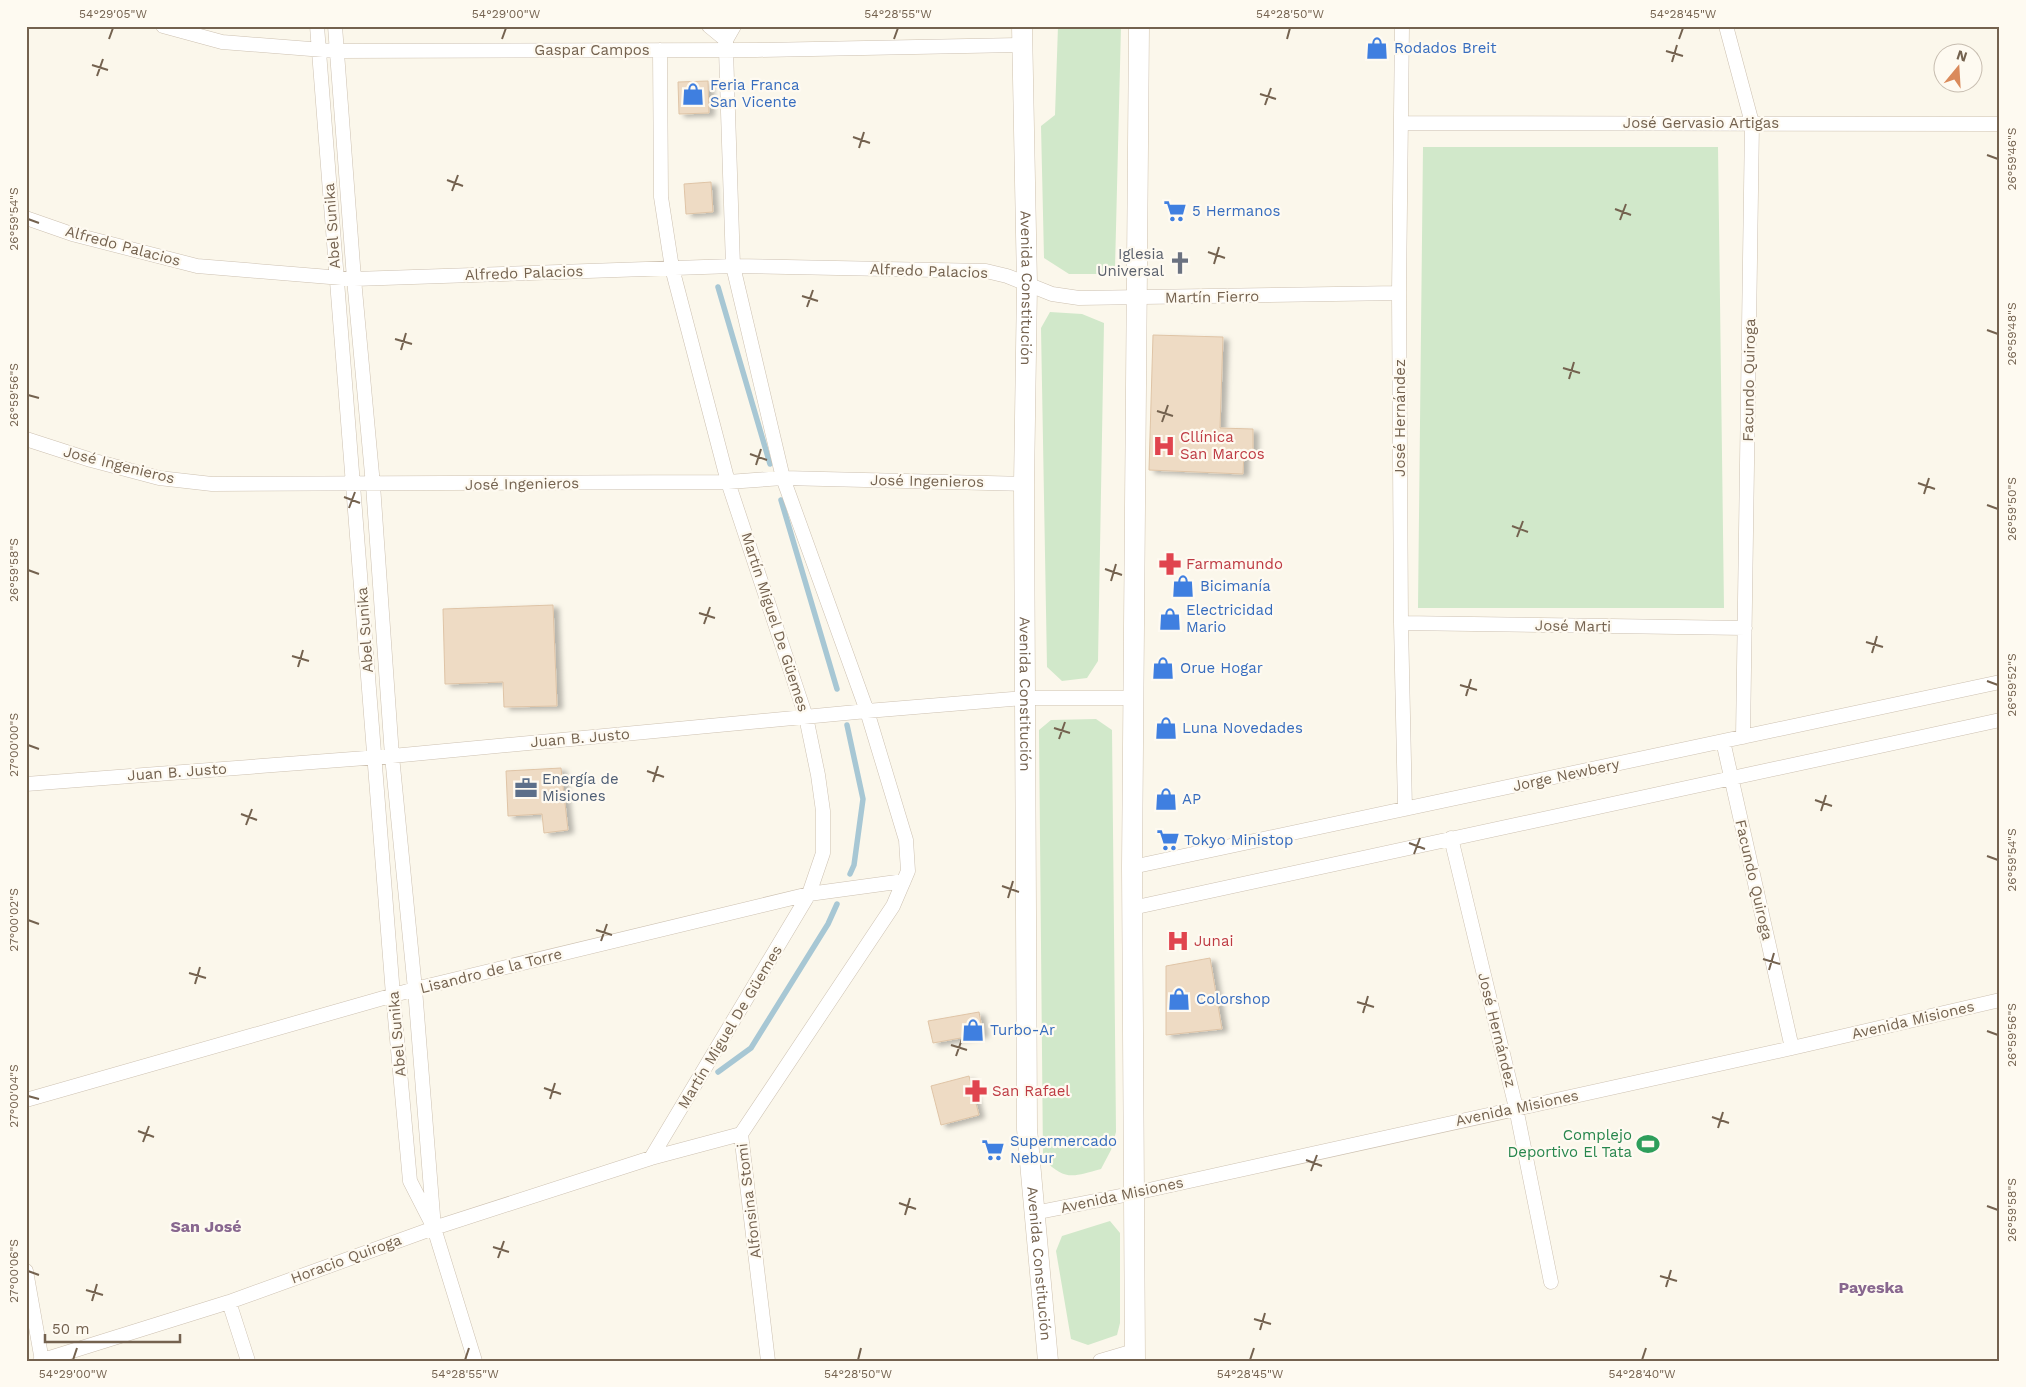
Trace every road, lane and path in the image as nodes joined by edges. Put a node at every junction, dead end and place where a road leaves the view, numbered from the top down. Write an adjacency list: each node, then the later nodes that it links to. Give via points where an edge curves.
1 (163, 26): 11 (street, Gaspar Campos, via 222,42)
2 (317, 26): 11 (street, Abel Sunika)
3 (335, 26): 13 (street, Abel Sunika)
4 (709, 26): 10 (street)
5 (734, 26): 10 (street)
6 (1139, 26): 24 (main road)
7 (1402, 26): 15 (street, José Hernández)
8 (1726, 26): 14 (street, Facundo Quiroga)
9 (1022, 36): 10 (street, Gaspar Campos); 22 (main road, Avenida Constitución)
10 (726, 45): 12 (street, Gaspar Campos); 18 (street)
11 (319, 50): 13 (street, Gaspar Campos); 20 (street, Abel Sunika)
12 (660, 50): 13 (street, Gaspar Campos); 19 (street, Martín Miguel De Güemes, via 661,197)
13 (336, 51): 21 (street, Abel Sunika)
14 (1752, 122): 15 (street, José Gervasio Artigas); 16 (street, José Gervasio Artigas); 32 (street, Facundo Quiroga)
15 (1402, 123): 23 (street, José Hernández)
16 (2000, 124)
17 (26, 218): 20 (street, Alfredo Palacios, via 72,234 197,266)
18 (733, 266): 19 (street, Alfredo Palacios); 22 (street, Alfredo Palacios, via 986,271); 26 (street)
19 (672, 268): 21 (street, Alfredo Palacios); 27 (street, Martín Miguel De Güemes)
20 (336, 278): 21 (street, Alfredo Palacios); 29 (street, Abel Sunika)
21 (354, 279): 30 (street, Abel Sunika)
22 (1027, 285): 24 (street, Martín Fierro, via 1052,294 1079,298); 28 (main road, Avenida Constitución)
23 (1399, 293): 24 (street, Martín Fierro); 31 (street, José Hernández)
24 (1138, 299): 35 (main road)
25 (26, 438): 29 (street, José Ingenieros, via 158,478 212,484)
26 (783, 478): 27 (street, José Ingenieros); 28 (street, José Ingenieros); 36 (street)
27 (728, 482): 30 (street, José Ingenieros); 37 (street, Martín Miguel De Güemes)
28 (1024, 484): 34 (main road, Avenida Constitución)
29 (354, 485): 30 (street, José Ingenieros); 42 (street, Abel Sunika)
30 (373, 485): 41 (street, Abel Sunika)
31 (1401, 623): 32 (street, José Marti); 45 (street, José Hernández)
32 (1746, 628): 39 (street, Facundo Quiroga)
33 (2000, 682): 39 (street, Jorge Newbery)
34 (1025, 698): 35 (street, Juan B. Justo); 36 (street, Juan B. Justo); 60 (main road, Avenida Constitución, via 1027,1129)
35 (1134, 698): 47 (main road)
36 (867, 711): 37 (street, Juan B. Justo); 48 (street, via 906,840 908,871)
37 (806, 717): 41 (street, Juan B. Justo); 49 (street, Martín Miguel De Güemes, via 823,811 823,853)
38 (2000, 720): 43 (street)
39 (1743, 737): 40 (street, Jorge Newbery)
40 (1723, 741): 43 (street, Facundo Quiroga); 45 (street, Jorge Newbery)
41 (392, 756): 42 (street, Juan B. Justo); 51 (street, Abel Sunika)
42 (375, 758): 44 (street, Juan B. Justo); 52 (street, Abel Sunika)
43 (1732, 780): 46 (street); 54 (street, Facundo Quiroga)
44 (26, 784)
45 (1405, 809): 47 (street, Jorge Newbery)
46 (1451, 838): 50 (street); 56 (street, José Hernández)
47 (1132, 867): 50 (main road)
48 (904, 881): 49 (street, Lisandro de la Torre); 57 (street, via 893,906)
49 (808, 894): 51 (street, Lisandro de la Torre); 58 (street, Martín Miguel De Güemes)
50 (1132, 908): 59 (main road)
51 (415, 989): 52 (street, Lisandro de la Torre); 61 (street, Abel Sunika)
52 (393, 995): 55 (street, Lisandro de la Torre); 61 (street, Abel Sunika, via 410,1181)
53 (2000, 1000): 54 (street, Avenida Misiones)
54 (1792, 1048): 56 (street, Avenida Misiones)
55 (26, 1100)
56 (1516, 1108): 59 (street, Avenida Misiones); 63 (street, José Hernández)
57 (741, 1134): 58 (street, Alfonsina Stomi); 69 (street, Alfonsina Stomi)
58 (652, 1158): 61 (street, Horacio Quiroga)
59 (1135, 1193): 60 (street, Avenida Misiones); 65 (main road)
60 (1034, 1213): 70 (main road, Avenida Constitución)
61 (434, 1228): 64 (street, Horacio Quiroga); 68 (street, Abel Sunika)
62 (26, 1271): 66 (street)
63 (1551, 1282)
64 (229, 1302): 66 (street, Horacio Quiroga); 67 (street)
65 (1134, 1356): 71 (street)
66 (41, 1361)
67 (248, 1361)
68 (475, 1361)
69 (768, 1361)
70 (1048, 1361)
71 (1100, 1361)

